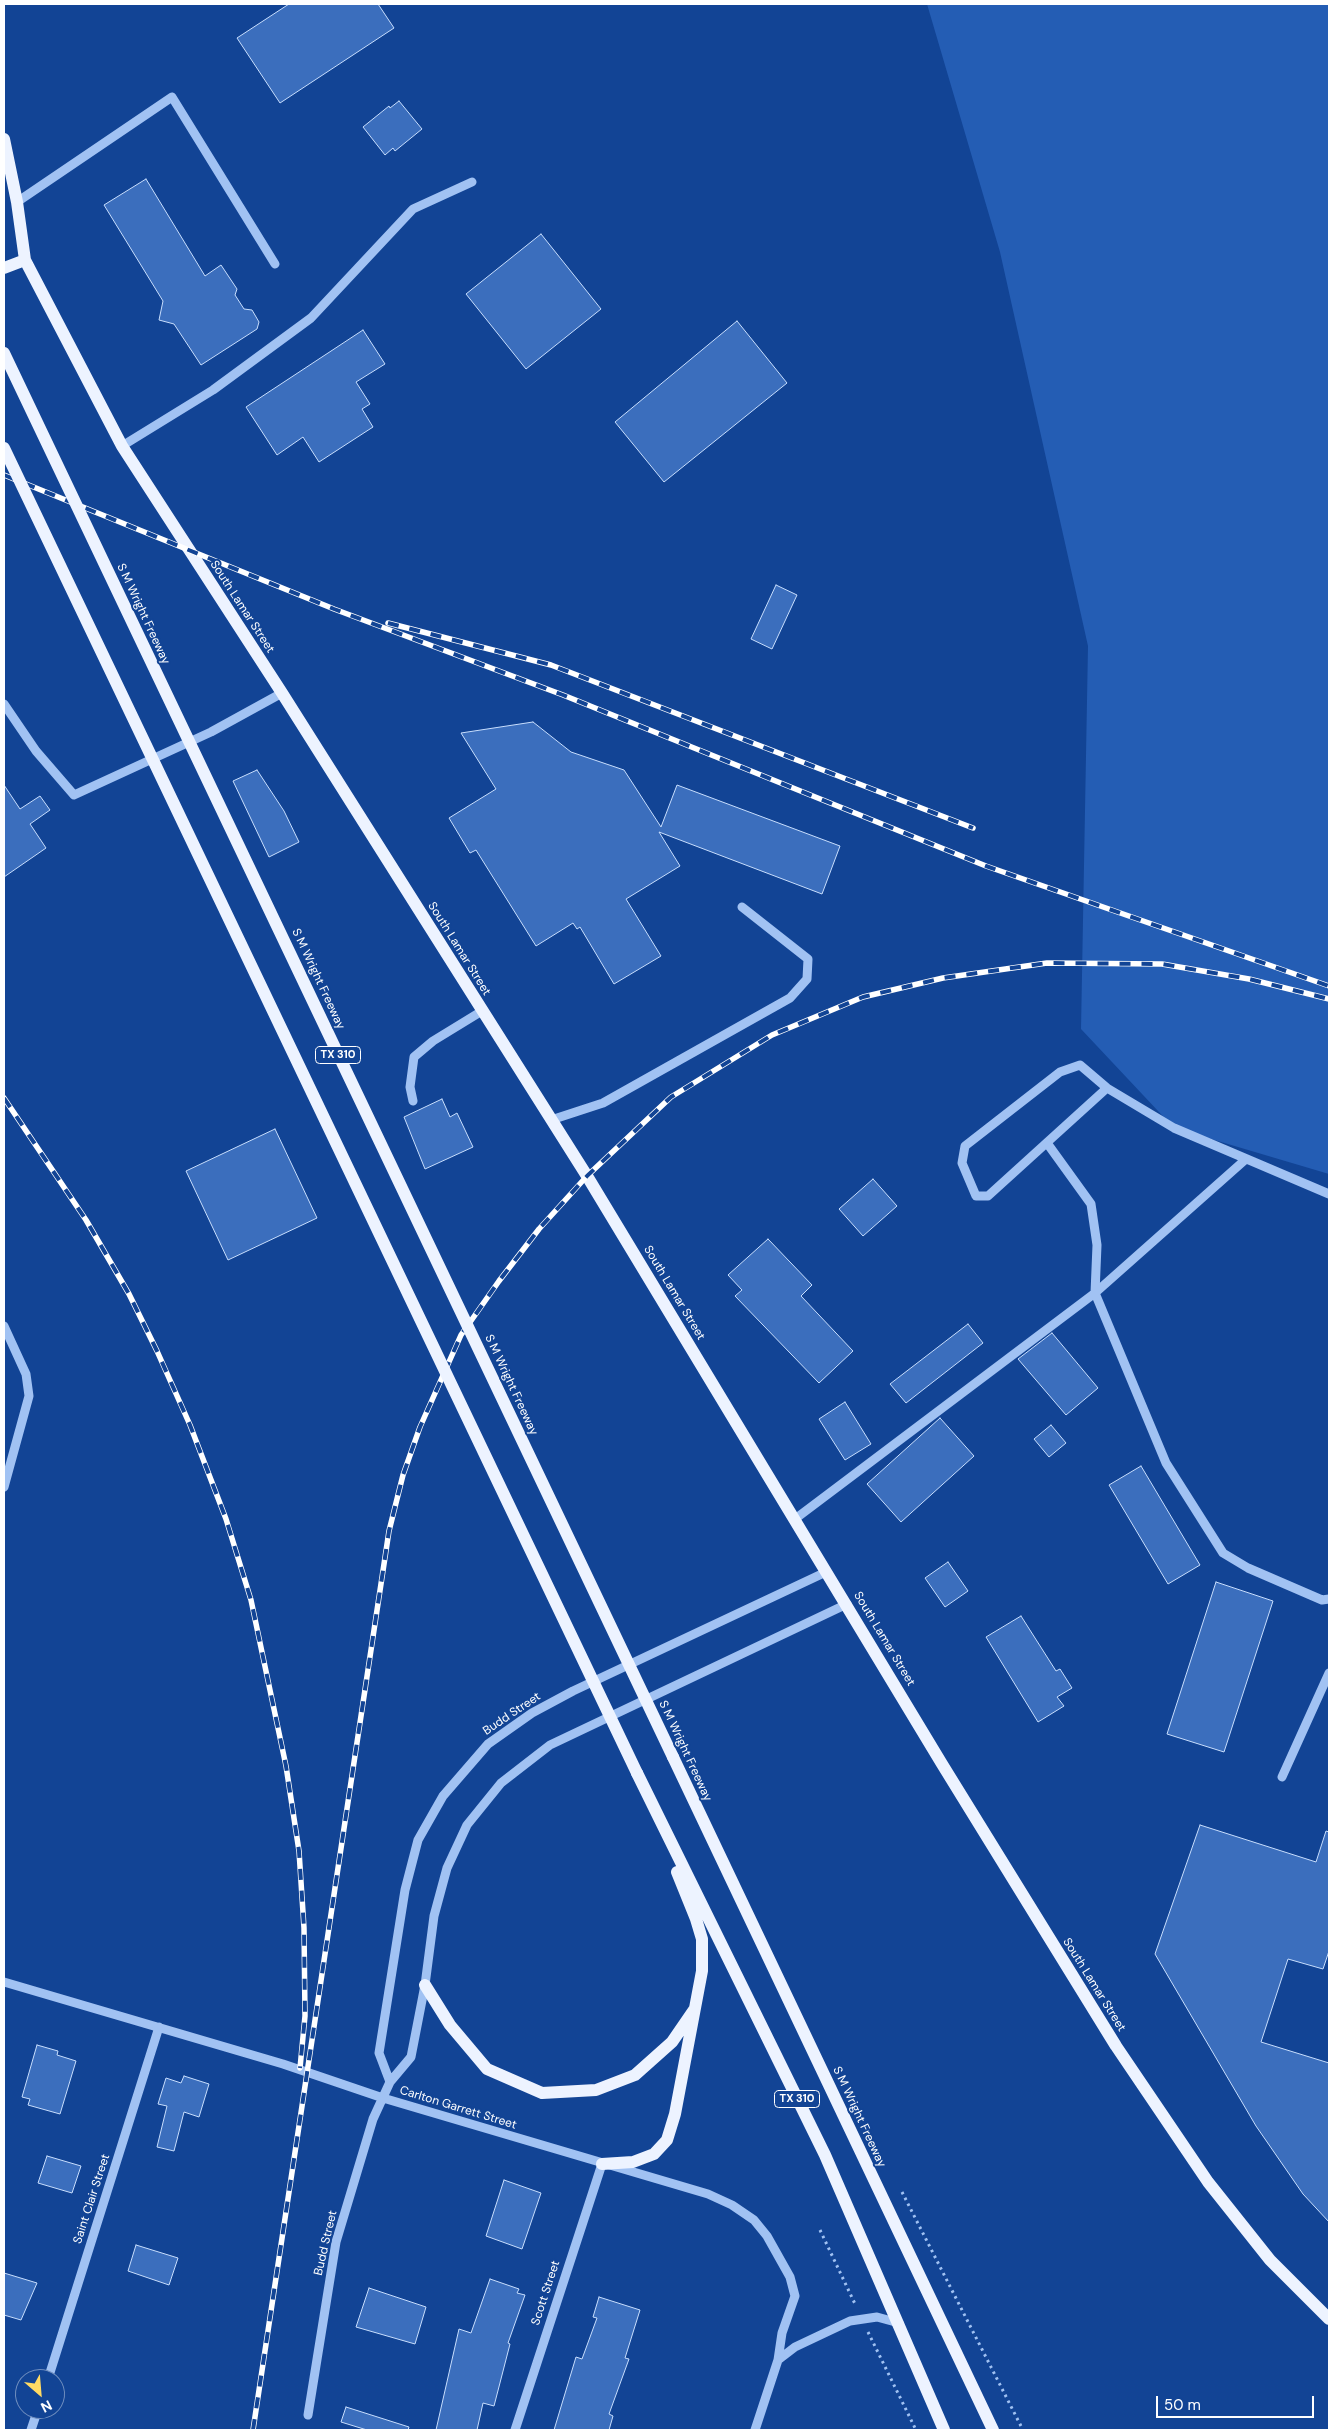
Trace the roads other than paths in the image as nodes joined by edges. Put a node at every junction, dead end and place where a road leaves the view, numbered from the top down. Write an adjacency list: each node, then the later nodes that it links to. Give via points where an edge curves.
1 (4, 139): 3 (main road, South Lamar Street)
2 (472, 182): 8 (street, via 414,209 311,318 213,390)
3 (17, 202): 4 (main road, South Lamar Street); 5 (street, via 172,97)
4 (25, 260): 6 (main road); 8 (main road, South Lamar Street)
5 (275, 264)
6 (4, 268)
7 (4, 353): 45 (main road, S M Wright Freeway / TX 310, bridge)
8 (122, 446): 10 (main road, South Lamar Street)
9 (4, 448): 28 (main road, TX 310, bridge)
10 (282, 692): 11 (street, via 211,732 74,795 36,751); 13 (main road, South Lamar Street)
11 (4, 704)
12 (742, 907): 16 (street, via 808,959 807,979 790,998 603,1103)
13 (482, 1011): 15 (street, via 433,1041 414,1057 410,1087); 16 (main road, South Lamar Street)
14 (1107, 1088): 17 (street); 17 (street, via 1080,1065 1060,1072 965,1146 962,1163 976,1196 988,1196); 18 (street, via 1174,1128)
15 (413, 1101)
16 (551, 1120): 23 (main road, South Lamar Street)
17 (1047, 1143): 20 (street, via 1091,1204 1097,1245)
18 (1246, 1159): 19 (street); 20 (street)
19 (1329, 1194)
20 (1094, 1293): 23 (street); 25 (street, via 1166,1463 1223,1553 1248,1568 1322,1600)
21 (4, 1326): 22 (street, via 26,1374 29,1396)
22 (4, 1487)
23 (796, 1520): 24 (main road, South Lamar Street)
24 (826, 1572): 26 (main road, South Lamar Street); 34 (street, Budd Street, via 532,1713 488,1744 443,1796 418,1840 406,1890 379,2053)
25 (1329, 1598)
26 (847, 1604): 31 (street, Budd Street, via 550,1745 501,1783 467,1824 447,1868 434,1916); 37 (main road, South Lamar Street, via 1121,2054 1208,2182 1270,2260)
27 (1329, 1672): 29 (street)
28 (637, 1773): 32 (main road, via 702,1939); 38 (main road, TX 310, via 825,2155)
29 (1282, 1777)
30 (4, 1982): 33 (street, Carlton Garrett Street)
31 (425, 1985): 32 (main road, via 450,2025 487,2069 542,2093 596,2090 635,2075 672,2042); 34 (street, Budd Street, via 411,2057)
32 (697, 2006): 36 (main road, via 667,2140 654,2154 633,2162)
33 (159, 2027): 35 (street, Carlton Garrett Street); 40 (street, Saint Clair Street)
34 (390, 2082): 35 (street, Budd Street)
35 (383, 2098): 36 (street, Carlton Garrett Street); 41 (street, Budd Street, via 373,2119 336,2242)
36 (602, 2164): 39 (street, Carlton Garrett Street, via 708,2194 754,2220 794,2287 793,2306 782,2333); 42 (street, Scott Street)
37 (1329, 2319)
38 (899, 2323): 39 (street, via 878,2317 856,2320 795,2347); 44 (main road, TX 310)
39 (778, 2360): 43 (street, Carlton Garrett Street)
40 (51, 2369)
41 (308, 2415)
42 (515, 2430)
43 (755, 2430)
44 (944, 2430)
45 (993, 2430)

